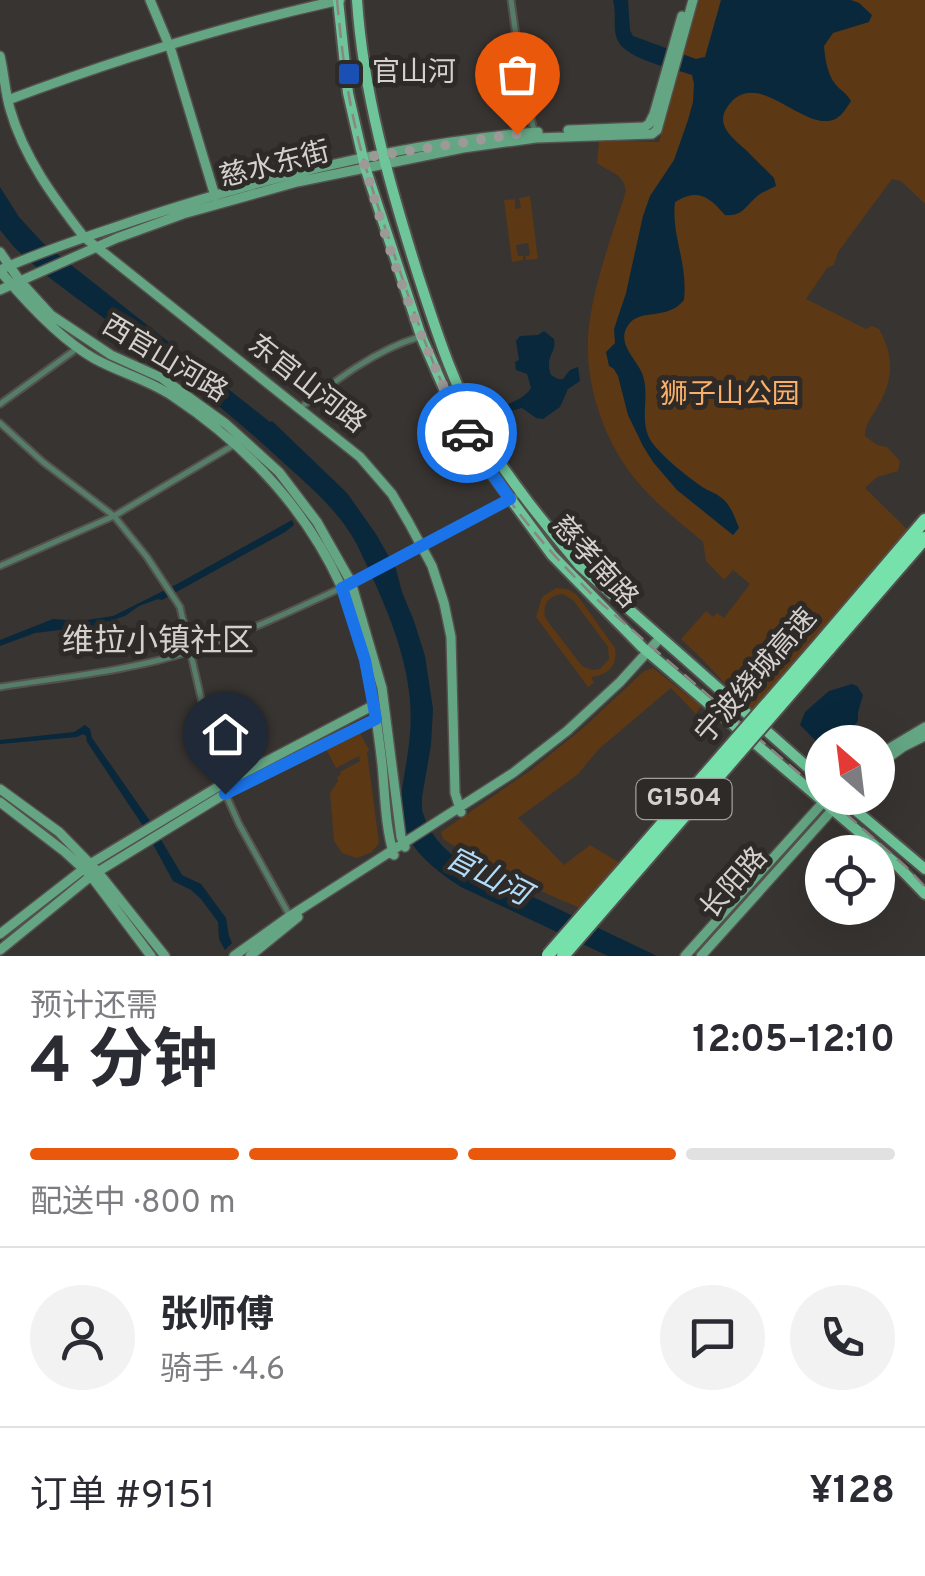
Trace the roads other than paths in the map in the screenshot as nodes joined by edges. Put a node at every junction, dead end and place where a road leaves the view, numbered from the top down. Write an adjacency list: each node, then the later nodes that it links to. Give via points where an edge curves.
1 (150, 0): 6 (street)
2 (339, 0): 6 (street); 11 (main road, 慈孝南路, via 348,92)
3 (357, 0): 10 (main road, 慈孝南路)
4 (511, 0): 9 (street)
5 (690, 0): 9 (street, 慈水东街, via 657,130)
6 (169, 45): 8 (street); 12 (street)
7 (0, 56): 8 (street, 东官山河路)
8 (8, 100): 13 (street, 东官山河路, via 39,175)
9 (535, 135): 10 (street, 慈水东街)
10 (385, 158): 11 (street, 慈水东街); 25 (main road, 慈孝南路, via 436,332 484,437)
11 (364, 162): 12 (street, 慈水东街); 14 (street, 慈水东街, via 183,214); 19 (main road, 慈孝南路)
12 (215, 196): 13 (street, 慈水东街)
13 (84, 236): 14 (street, 东官山河路); 16 (street, 慈水东街)
14 (98, 248): 17 (street, 慈水东街); 22 (street, 东官山河路)
15 (0, 252): 16 (street, 西官山河路)
16 (3, 269): 17 (street, 西官山河路)
17 (16, 283): 18 (street, 慈水东街); 20 (street, 西官山河路, via 42,318)
18 (0, 290)
19 (422, 336): 22 (street, via 385,351); 26 (main road, 慈孝南路, via 449,400)
20 (83, 343): 21 (street); 24 (street, 西官山河路, via 162,378 226,424)
21 (0, 404)
22 (298, 408): 30 (street, 东官山河路, via 360,457 392,494)
23 (0, 423): 27 (street)
24 (239, 442): 27 (street); 32 (street, 西官山河路, via 279,472 317,522)
25 (523, 493): 26 (street); 33 (main road, 慈孝南路, via 580,566)
26 (510, 499): 30 (street); 36 (main road, 慈孝南路, via 552,555)
27 (114, 516): 31 (street); 35 (street, via 180,607)
28 (925, 520): 34 (highway, 宁波绕城高速 / G1504)
29 (925, 538): 34 (highway, 宁波绕城高速 / G1504)
30 (421, 545): 32 (street); 49 (street, 东官山河路, via 451,637 454,793)
31 (0, 566)
32 (346, 585): 35 (street); 38 (street, 西官山河路); 54 (street, 西官山河路, via 382,688)
33 (662, 639): 36 (street); 44 (main road, 慈孝南路)
34 (824, 646): 62 (highway, 宁波绕城高速 / G1504, bridge); 67 (highway, 宁波绕城高速 / G1504, bridge)
35 (190, 651): 37 (street); 47 (street)
36 (650, 654): 45 (main road, 慈孝南路); 49 (street, via 567,731)
37 (0, 687)
38 (374, 705): 39 (street, 西官山河路); 47 (street)
39 (376, 719): 47 (street); 55 (street, 西官山河路)
40 (925, 727): 42 (street)
41 (925, 736): 43 (street)
42 (895, 745)
43 (895, 753)
44 (805, 765)
45 (805, 784)
46 (0, 789): 57 (street, via 59,832)
47 (223, 790): 57 (street); 59 (street)
48 (0, 802): 57 (street)
49 (460, 810): 54 (street)
50 (817, 815): 68 (street, 长阳路)
51 (818, 815): 69 (street, 长阳路)
52 (841, 815): 58 (main road, 慈孝南路)
53 (862, 815): 56 (main road)
54 (409, 843): 55 (street)
55 (393, 853): 59 (street)
56 (925, 869)
57 (91, 870): 60 (street); 61 (street); 63 (street); 64 (street)
58 (921, 890)
59 (292, 918): 65 (street); 66 (street)
60 (0, 934)
61 (0, 950)
62 (548, 955)
63 (151, 956)
64 (165, 956)
65 (234, 956)
66 (250, 956)
67 (564, 956)
68 (685, 956)
69 (701, 956)

